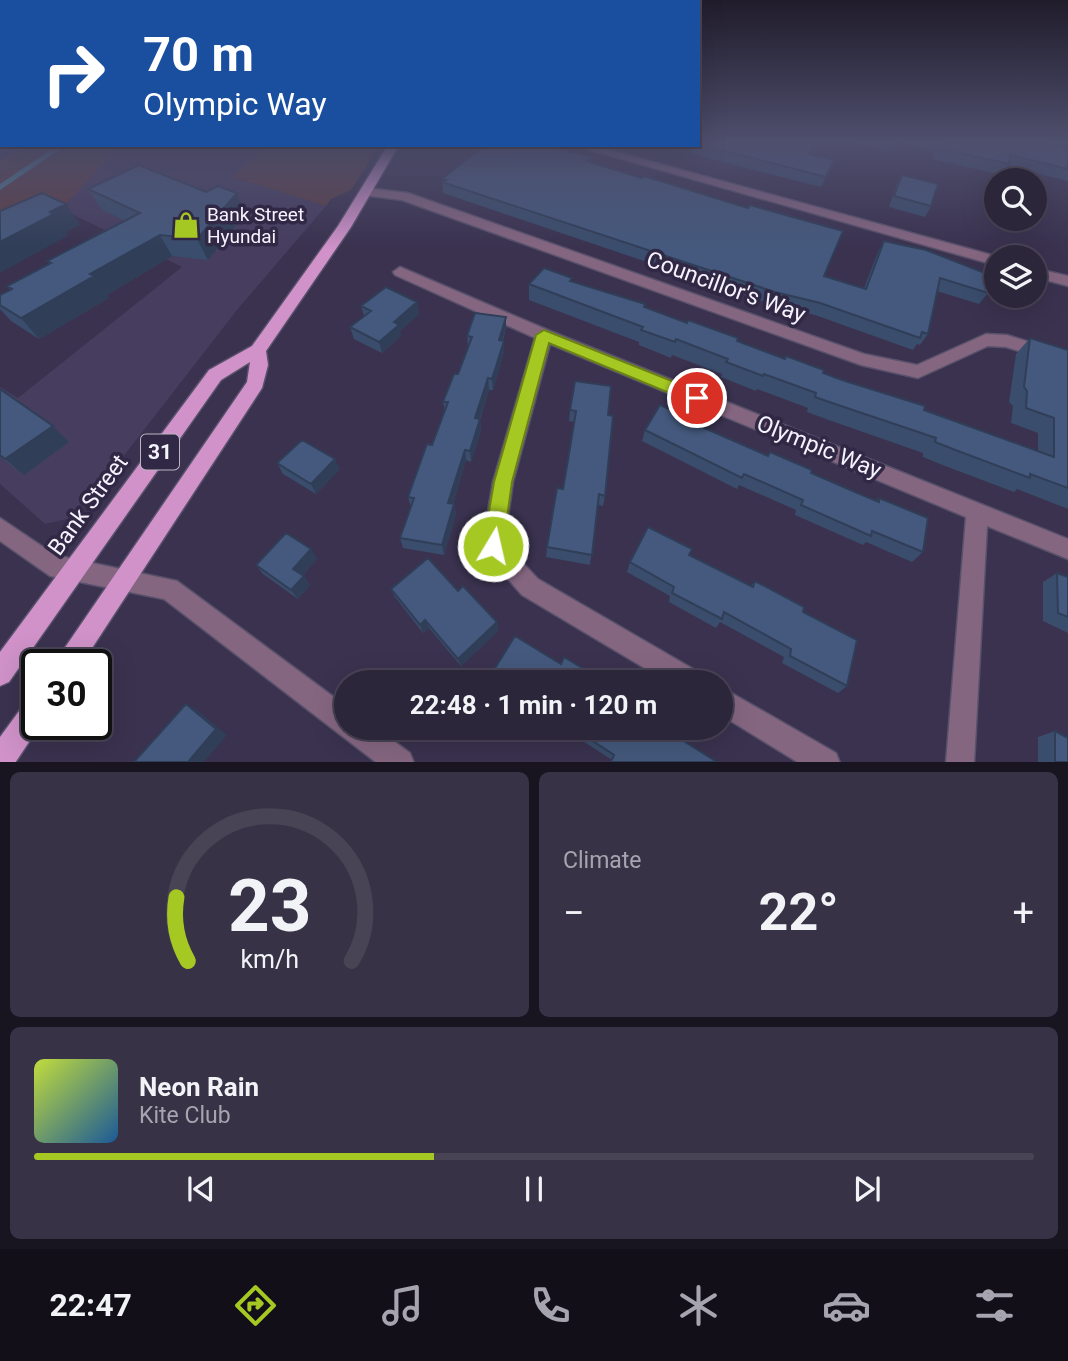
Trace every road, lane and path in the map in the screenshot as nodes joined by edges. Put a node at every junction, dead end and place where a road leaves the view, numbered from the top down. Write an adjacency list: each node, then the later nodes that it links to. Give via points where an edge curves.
1 (375, 179): 3 (main road, Bank Street / 31)
2 (699, 179): 4 (street)
3 (367, 192): 9 (main road, Bank Street / 31); 10 (street, Councillor's Way, via 404,196 860,359 918,372 986,340 1006,341)
4 (984, 258)
5 (400, 272): 8 (street, Olympic Way)
6 (1047, 275): 7 (street)
7 (1068, 281)
8 (544, 335): 11 (street, Olympic Way); 17 (street, via 503,482 493,546 530,587)
9 (258, 349): 14 (main road, Bank Street / 31, via 215,375); 15 (main road, 31, via 256,383)
10 (1068, 360)
11 (977, 512): 13 (street, Olympic Way); 26 (street)
12 (0, 528): 14 (street, via 50,565)
13 (1068, 549)
14 (76, 569): 15 (street); 18 (main road, Bank Street / 31)
15 (124, 580): 16 (main road, 31); 20 (street, via 169,589)
16 (77, 649)
17 (671, 670)
18 (0, 673)
19 (733, 707): 25 (street)
20 (334, 713)
21 (21, 731): 23 (main road)
22 (370, 740): 24 (street)
23 (0, 761)
24 (400, 762)
25 (826, 762)
26 (960, 762)

